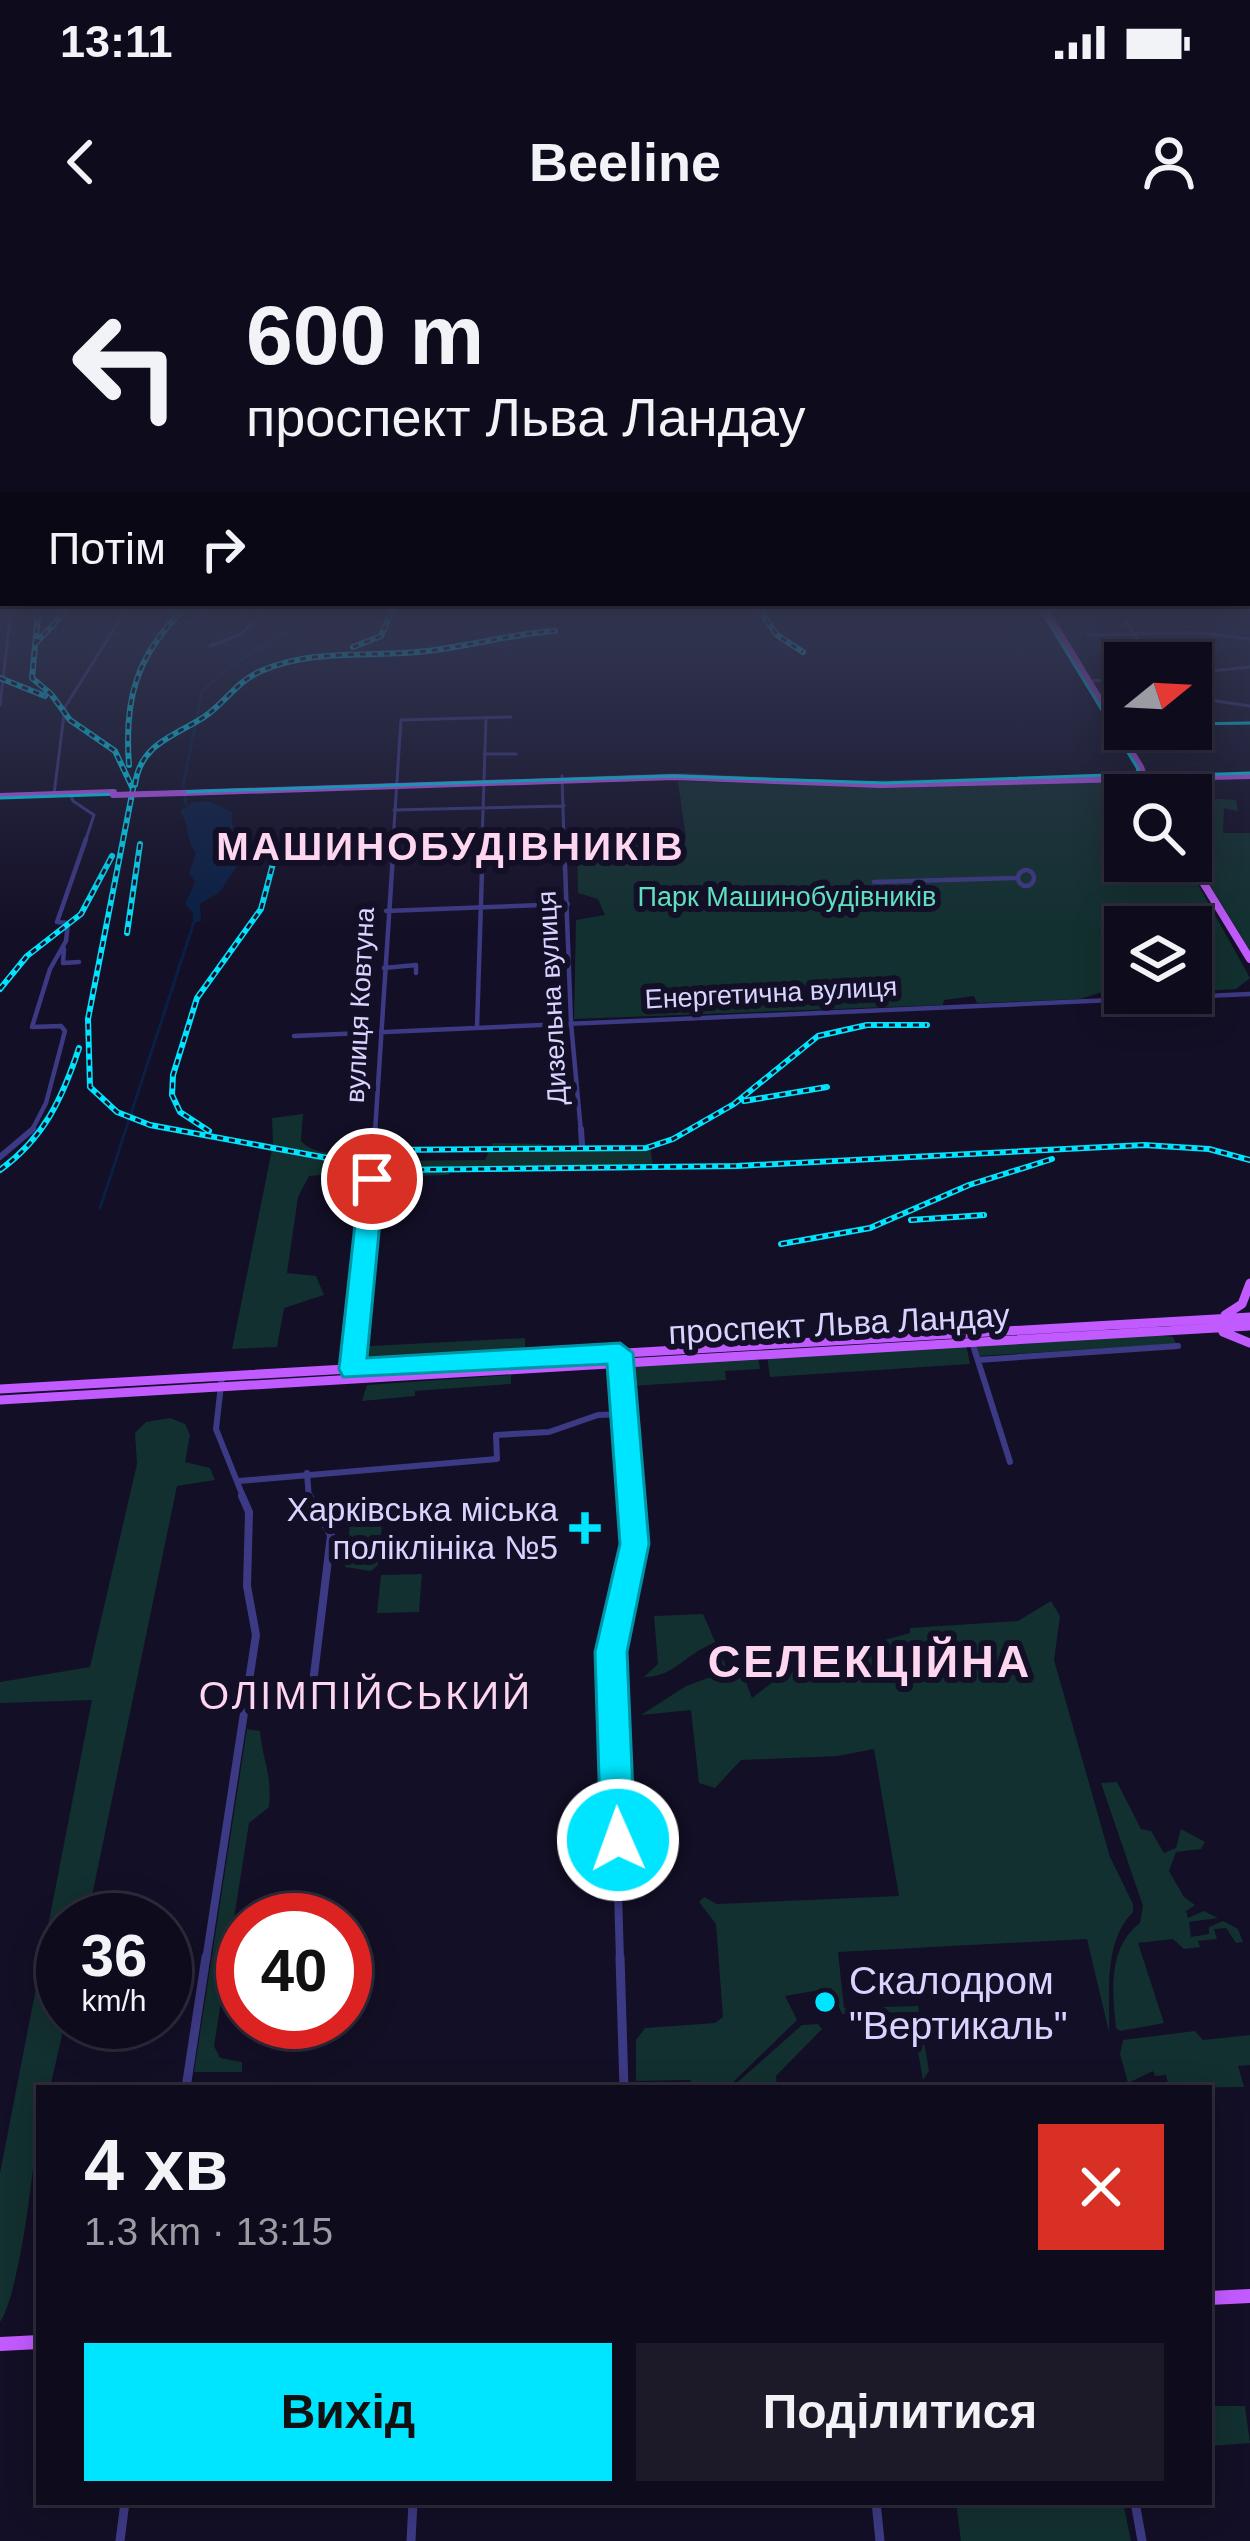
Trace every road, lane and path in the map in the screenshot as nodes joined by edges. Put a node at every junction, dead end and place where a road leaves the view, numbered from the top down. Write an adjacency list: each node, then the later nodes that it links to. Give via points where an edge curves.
1 (64, 717): 15 (street)
2 (502, 717): 3 (street)
3 (486, 718): 6 (street); 13 (street, вулиця Ковтуна, via 401,720)
4 (1250, 723): 5 (street)
5 (1212, 724)
6 (484, 754): 7 (street); 12 (street)
7 (516, 754)
8 (1250, 774): 10 (main road)
9 (562, 778): 11 (main road, via 881,785); 12 (main road); 14 (main road, via 685,772); 18 (street, Дизельна вулиця)
10 (1212, 778)
11 (1104, 779)
12 (483, 780): 13 (main road); 19 (street)
13 (395, 783): 16 (main road, bridge); 20 (street, вулиця Ковтуна)
14 (1104, 783)
15 (54, 794): 16 (main road); 17 (main road)
16 (69, 795): 17 (main road); 30 (street, via 94,815 57,922 68,923)
17 (0, 798)
18 (564, 806): 19 (street); 21 (street, Дизельна вулиця)
19 (482, 808): 20 (street); 22 (street)
20 (393, 810): 23 (street, вулиця Ковтуна)
21 (566, 854): 22 (street); 27 (street, Дизельна вулиця)
22 (481, 857): 23 (street); 28 (street)
23 (390, 859): 29 (street, вулиця Ковтуна)
24 (1015, 878): 26 (street)
25 (1203, 882): 31 (main road)
26 (874, 883)
27 (568, 904): 28 (street); 36 (street, Дизельна вулиця)
28 (480, 908): 29 (street); 37 (street)
29 (386, 911): 33 (street, вулиця Ковтуна)
30 (64, 945): 32 (street, via 63,963); 42 (street, via 32,1027 65,1028 53,1075 32,1132)
31 (1250, 959)
32 (79, 962)
33 (384, 968): 34 (street, via 416,965); 38 (street, вулиця Ковтуна)
34 (416, 973)
35 (1250, 994): 36 (street, Енергетична вулиця)
36 (571, 1024): 37 (street, Енергетична вулиця); 40 (street, Дизельна вулиця)
37 (477, 1028): 38 (street, Енергетична вулиця)
38 (380, 1032): 39 (street, Енергетична вулиця); 41 (street, вулиця Ковтуна)
39 (293, 1036)
40 (582, 1145)
41 (374, 1150)
42 (0, 1156)
43 (372, 1179): 53 (street)
44 (1250, 1283): 46 (main road, via 1237,1309)
45 (1250, 1317): 46 (main road, проспект Льва Ландау)
46 (1197, 1324): 47 (main road, проспект Льва Ландау); 48 (main road, проспект Льва Ландау); 49 (main road)
47 (1250, 1326)
48 (970, 1337): 51 (main road, проспект Льва Ландау); 52 (street)
49 (1250, 1342)
50 (1178, 1346): 52 (street)
51 (620, 1358): 53 (main road, проспект Льва Ландау); 58 (street)
52 (978, 1360): 59 (street)
53 (352, 1375): 54 (main road, проспект Льва Ландау)
54 (221, 1382): 56 (main road, проспект Льва Ландау); 61 (street, via 216,1429)
55 (0, 1389): 56 (main road, проспект Льва Ландау)
56 (22, 1394): 57 (main road, проспект Льва Ландау)
57 (0, 1400)
58 (625, 1414): 60 (street, via 496,1435 496,1460); 64 (street, via 634,1544 611,1658)
59 (1010, 1462)
60 (307, 1473): 61 (street); 62 (street, via 309,1501 332,1535)
61 (239, 1481): 63 (street, via 249,1512 247,1583 256,1635)
62 (314, 1675)
63 (186, 2085)
64 (624, 2085)
65 (1250, 2296): 66 (main road)
66 (1212, 2298)
67 (36, 2342): 68 (main road)
68 (0, 2344)
69 (125, 2505): 73 (street)
70 (413, 2505): 74 (street)
71 (876, 2505): 75 (street)
72 (1136, 2505): 76 (street)
73 (120, 2541)
74 (411, 2541)
75 (880, 2541)
76 (1142, 2541)

